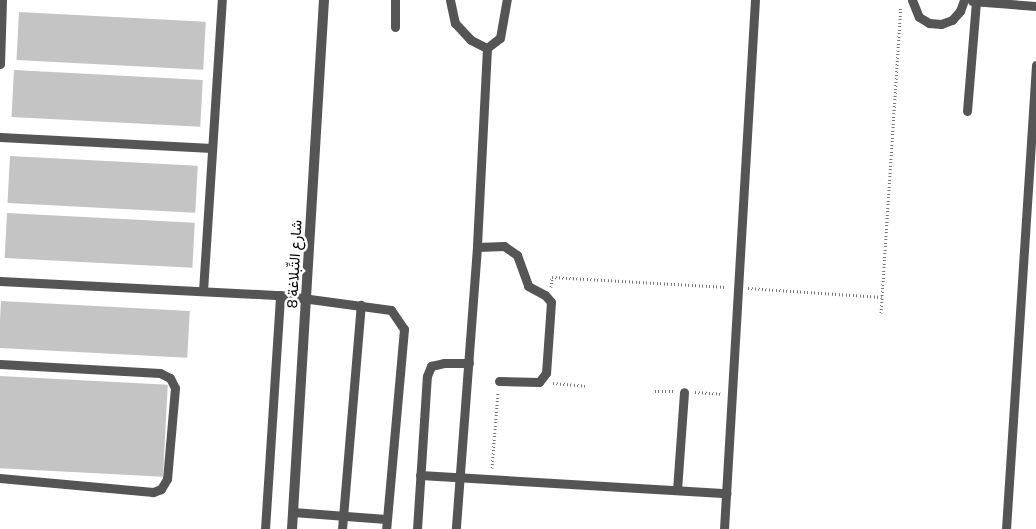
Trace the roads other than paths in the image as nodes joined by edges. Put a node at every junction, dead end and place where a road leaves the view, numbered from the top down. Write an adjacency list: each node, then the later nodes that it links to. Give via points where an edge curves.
1 (2, 0): 14 (lane)
2 (222, 0): 18 (lane)
3 (324, 0): 23 (street, شارع التِّبلاغة 8)
4 (395, 0): 12 (lane)
5 (450, 0): 13 (lane, via 455,23 471,40)
6 (507, 0): 13 (lane, via 500,38)
7 (755, 0): 33 (lane)
8 (912, 0): 9 (lane, via 920,17 930,23 941,24 952,20)
9 (964, 0): 10 (lane)
10 (976, 2): 11 (lane); 16 (lane)
11 (1036, 6)
12 (395, 27)
13 (487, 48): 19 (lane)
14 (0, 64)
15 (1036, 65): 44 (lane)
16 (967, 111)
17 (0, 136): 18 (lane)
18 (212, 148): 21 (lane)
19 (477, 247): 25 (lane); 27 (lane, via 504,246 517,254 528,286 551,302 546,373 540,382)
20 (0, 281): 21 (lane)
21 (203, 291): 22 (lane)
22 (280, 295): 23 (lane); 37 (lane)
23 (306, 299): 24 (lane); 34 (street, شارع التِّبلاغة 8)
24 (361, 305): 35 (lane); 36 (lane, via 391,310 404,330)
25 (469, 363): 29 (lane, via 431,366 427,376); 31 (lane)
26 (0, 364): 30 (lane, via 160,373 170,378 175,388 167,479 160,490 152,492)
27 (499, 381)
28 (684, 392): 32 (lane)
29 (420, 475): 31 (lane); 41 (lane)
30 (0, 478)
31 (461, 478): 32 (lane); 42 (lane)
32 (677, 490): 33 (lane)
33 (726, 493): 43 (lane)
34 (293, 512): 35 (lane); 38 (street, شارع التِّبلاغة 8)
35 (343, 515): 36 (lane); 39 (lane)
36 (386, 519): 40 (lane)
37 (265, 529)
38 (292, 529)
39 (342, 529)
40 (386, 529)
41 (416, 529)
42 (456, 529)
43 (724, 529)
44 (1006, 529)

